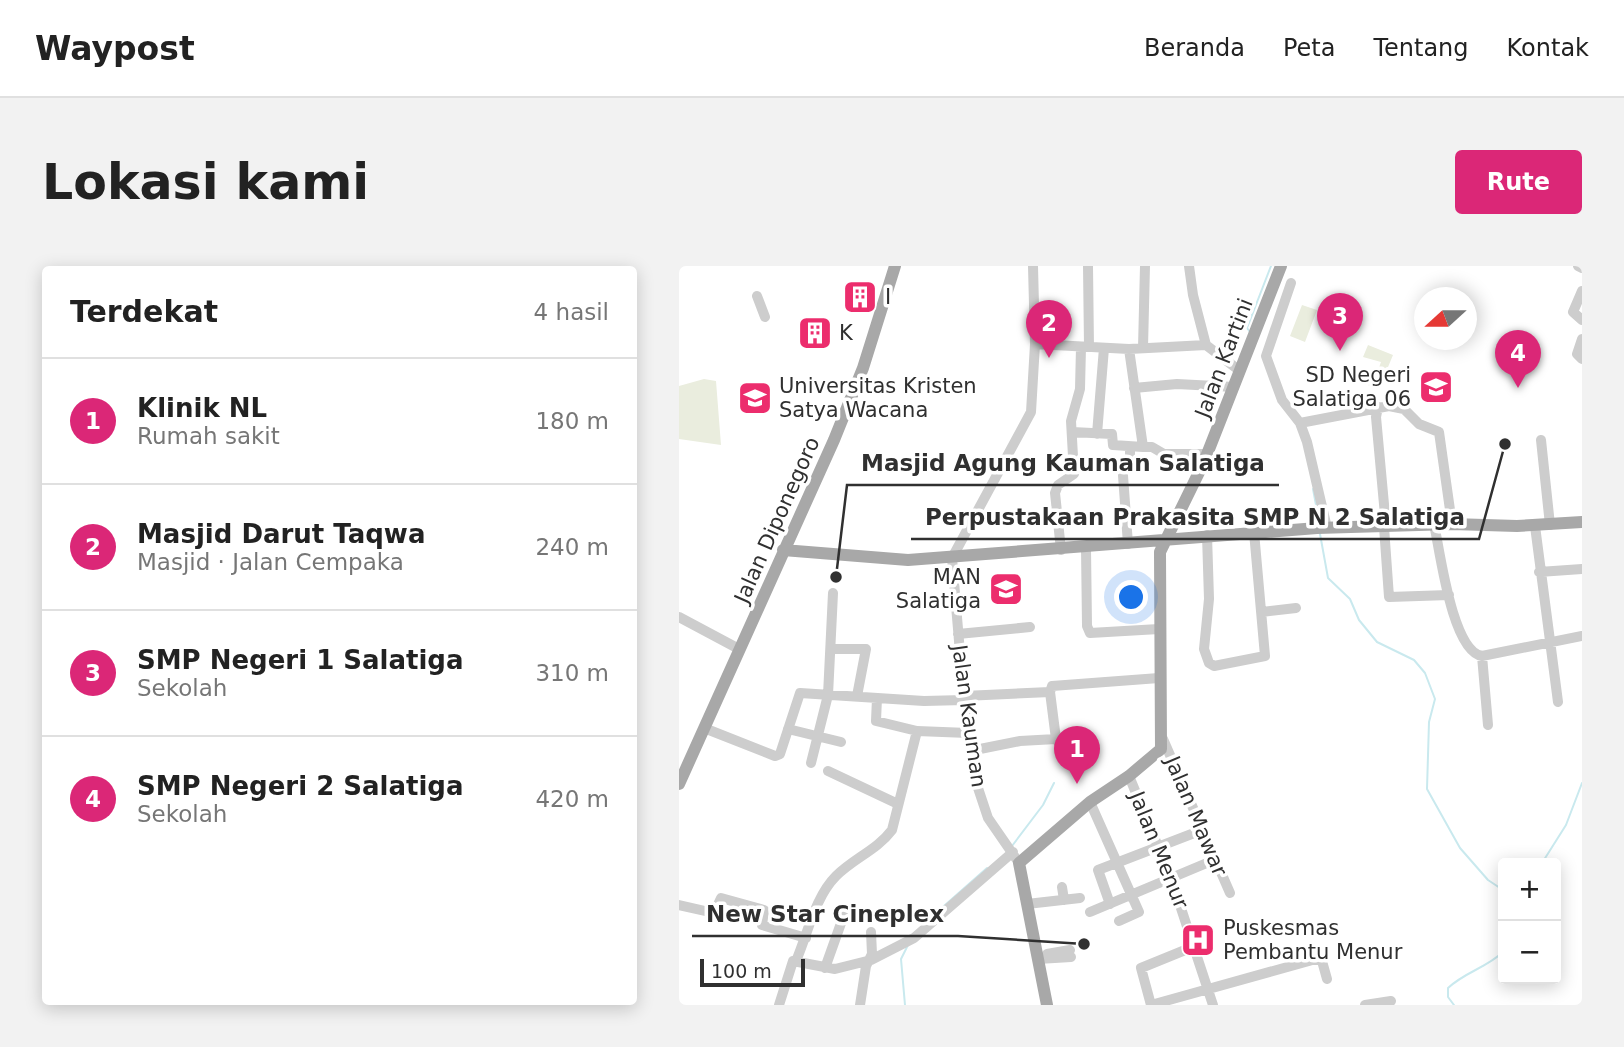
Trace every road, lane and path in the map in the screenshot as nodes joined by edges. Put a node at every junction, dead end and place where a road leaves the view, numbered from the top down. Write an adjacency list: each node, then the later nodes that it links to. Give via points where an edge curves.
1 (895, 266): 43 (main road, Jalan Diponegoro, via 863,368)
2 (1034, 266): 13 (street)
3 (1088, 266): 15 (street)
4 (1146, 266): 17 (street)
5 (1189, 266): 14 (street)
6 (1281, 266): 20 (main road, Jalan Kartini)
7 (1291, 283): 24 (street, via 1266,356 1282,400)
8 (1582, 291): 11 (street, via 1573,312)
9 (757, 296): 10 (street)
10 (765, 317)
11 (1582, 320)
12 (1582, 339): 19 (street, via 1577,354)
13 (1035, 344): 15 (street); 45 (street, via 1033,403 1027,422)
14 (1206, 345): 17 (street); 20 (street)
15 (1085, 347): 16 (street); 25 (street)
16 (1104, 348): 18 (street); 26 (street)
17 (1143, 348): 18 (street)
18 (1129, 349): 22 (street)
19 (1582, 359)
20 (1240, 371): 21 (main road, Jalan Kartini)
21 (1234, 387): 22 (street, via 1177,384); 30 (main road, Jalan Kartini)
22 (1134, 388): 29 (street)
23 (1378, 407): 24 (street); 33 (street, via 1404,410 1419,424 1439,432); 36 (street)
24 (1300, 423): 37 (street)
25 (1072, 432): 26 (street); 44 (street, via 1074,474 1058,485 1055,493)
26 (1097, 434): 28 (street, via 1112,434 1112,445)
27 (1541, 440): 34 (street)
28 (1131, 447): 29 (street); 41 (street, via 1130,458 1122,462)
29 (1143, 447): 30 (street, via 1164,454)
30 (1207, 454): 40 (main road, Jalan Kartini)
31 (1582, 522): 34 (main road)
32 (1434, 524): 33 (main road); 36 (main road); 49 (street)
33 (1451, 524): 35 (main road)
34 (1550, 525): 35 (main road)
35 (1535, 526): 47 (street)
36 (1385, 527): 37 (main road); 49 (street, via 1389,597)
37 (1323, 528): 38 (main road)
38 (1254, 532): 39 (main road); 51 (street)
39 (1207, 536): 40 (main road); 51 (street, via 1209,599 1204,649 1209,663 1214,666 1265,656)
40 (1166, 540): 41 (main road); 54 (main road, Jalan Kartini, via 1159,557)
41 (1128, 544): 42 (main road)
42 (1086, 548): 44 (main road); 54 (street, via 1090,633)
43 (783, 550): 45 (main road, via 860,558); 58 (main road, Jalan Diponegoro)
44 (1061, 550): 45 (main road)
45 (952, 558): 55 (street, Jalan Kauman)
46 (1582, 569): 47 (street)
47 (1539, 572): 57 (street)
48 (832, 593): 59 (street)
49 (1449, 595): 60 (street, via 1462,639 1473,653)
50 (1296, 608): 51 (street)
51 (1262, 612)
52 (679, 617): 58 (street)
53 (1030, 627): 55 (street)
54 (1159, 629): 61 (main road, Jalan Kartini)
55 (958, 635): 66 (street, Jalan Kauman)
56 (1582, 636): 57 (street)
57 (1548, 645): 60 (street); 67 (street)
58 (739, 649): 69 (main road, Jalan Diponegoro)
59 (832, 649): 63 (street); 64 (street, via 866,649)
60 (1482, 656): 68 (street)
61 (1159, 678): 62 (street, via 1057,683); 74 (main road, Jalan Kartini)
62 (1050, 692): 66 (street); 75 (street)
63 (828, 695): 64 (street); 70 (street, via 798,695); 73 (street)
64 (857, 696): 65 (street)
65 (877, 698): 66 (street); 71 (street, via 876,721)
66 (964, 698): 72 (street, Jalan Kauman)
67 (1558, 702)
68 (1488, 725)
69 (704, 728): 70 (street, via 775,756); 82 (main road, Jalan Diponegoro)
70 (788, 729): 73 (street)
71 (917, 731): 72 (street); 84 (street)
72 (968, 733): 77 (street, Jalan Kauman)
73 (818, 736): 76 (street); 79 (street)
74 (1163, 739): 81 (main road, via 1156,756); 85 (street, Jalan Mawar)
75 (1056, 740): 77 (street, via 1020,741); 78 (street)
76 (841, 742)
77 (971, 751): 87 (street, Jalan Kauman, via 985,811)
78 (1065, 751)
79 (811, 763)
80 (828, 771): 84 (street)
81 (1129, 776): 83 (main road); 86 (street, Jalan Menur)
82 (679, 785)
83 (1090, 802): 87 (main road); 89 (street)
84 (898, 804): 103 (street, via 892,830 882,843 838,874 828,887)
85 (1202, 830): 86 (street); 88 (street, Jalan Mawar)
86 (1159, 846): 89 (street); 90 (street, Jalan Menur)
87 (1013, 852): 96 (main road); 107 (street, via 910,940)
88 (1215, 860): 90 (street); 92 (street, Jalan Mawar)
89 (1117, 863): 93 (street); 97 (street, via 1097,871)
90 (1171, 878): 93 (street); 104 (street, Jalan Menur)
91 (1062, 887): 95 (street)
92 (1230, 892)
93 (1131, 895): 97 (street); 101 (street, via 1138,913)
94 (1080, 898): 95 (street)
95 (1064, 900): 96 (street)
96 (1027, 904): 106 (main road)
97 (1110, 904): 100 (street)
98 (679, 905): 103 (street, via 714,914 721,898 764,910 762,925)
99 (845, 912): 109 (street)
100 (1090, 912)
101 (1119, 921)
102 (871, 932): 107 (street)
103 (806, 938): 108 (street)
104 (1195, 946): 111 (street, Jalan Menur); 117 (street, via 1141,968)
105 (1071, 954): 106 (street)
106 (1042, 959): 116 (main road)
107 (871, 960): 109 (street); 115 (street)
108 (796, 961): 109 (street); 114 (street, via 788,969)
109 (825, 968)
110 (1327, 979): 111 (street, via 1322,961 1316,959)
111 (1209, 991): 113 (street); 118 (street, Jalan Menur)
112 (1391, 1001): 119 (street)
113 (1173, 1003): 117 (street)
114 (779, 1005)
115 (860, 1005)
116 (1047, 1005)
117 (1151, 1005)
118 (1213, 1005)
119 (1365, 1005)

